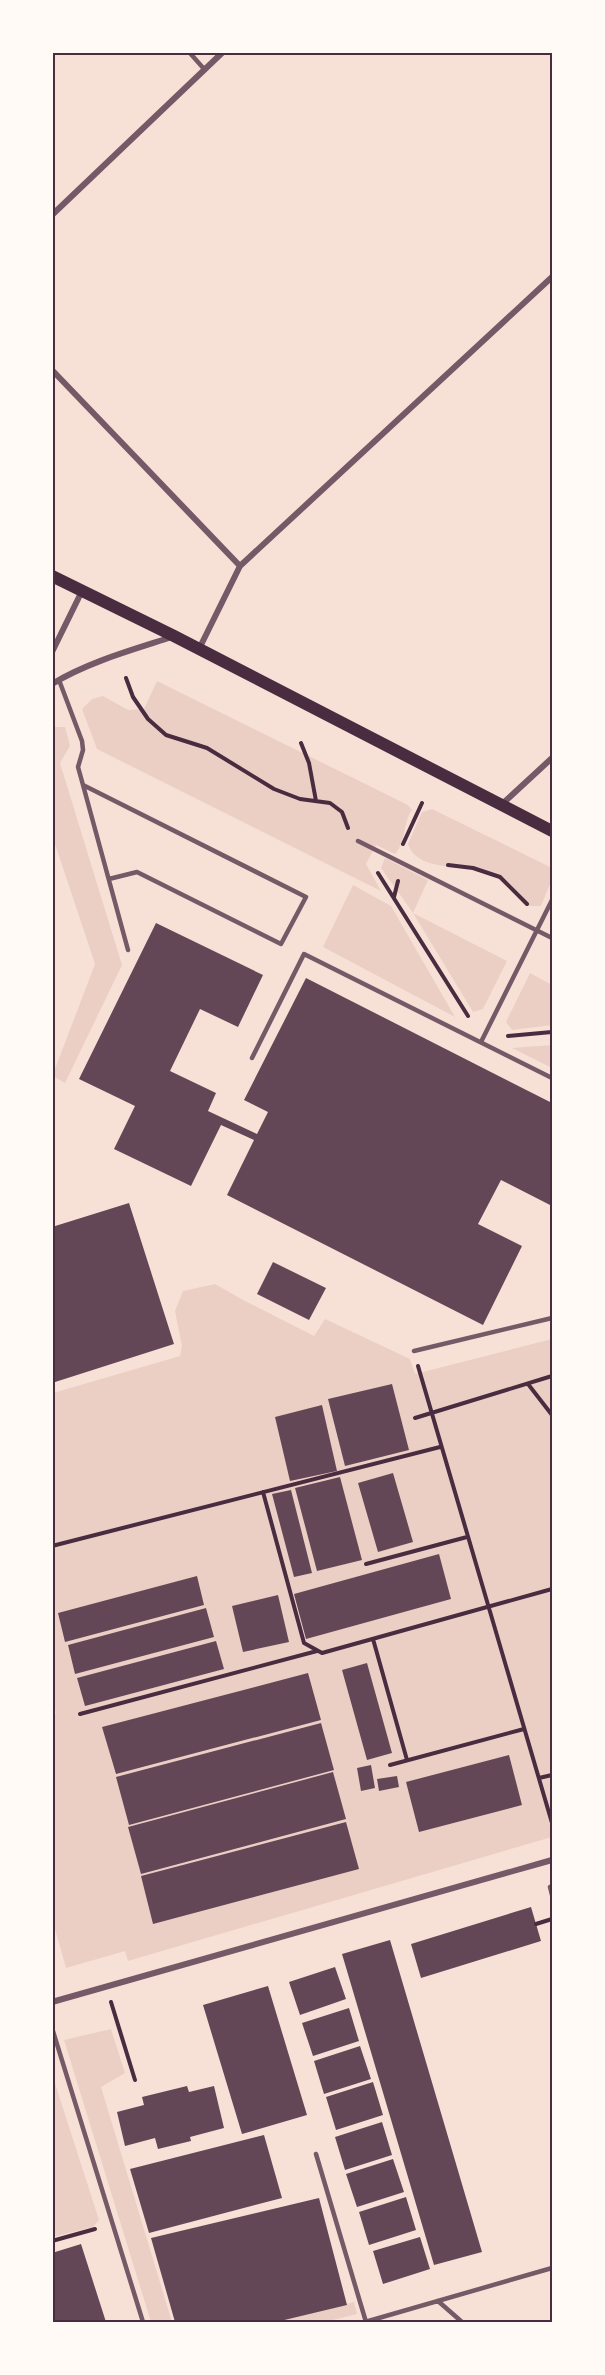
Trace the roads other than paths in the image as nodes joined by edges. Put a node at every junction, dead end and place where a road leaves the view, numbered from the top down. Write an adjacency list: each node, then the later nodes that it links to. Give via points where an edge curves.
1 (189, 52): 3 (lane)
2 (223, 52): 3 (street)
3 (205, 70): 4 (street)
4 (52, 215)
5 (552, 277): 7 (street)
6 (52, 370): 7 (street)
7 (240, 566): 11 (street)
8 (52, 576): 9 (main road)
9 (82, 591): 10 (main road); 12 (street)
10 (174, 636): 11 (main road); 13 (street)
11 (199, 649): 16 (main road)
12 (52, 652)
13 (56, 682): 15 (lane, via 82,741 78,767)
14 (552, 758): 16 (street)
15 (83, 785): 19 (lane); 19 (lane, via 306,897 281,944 137,872)
16 (501, 806): 17 (main road)
17 (552, 831)
18 (358, 841): 21 (lane)
19 (109, 879): 23 (lane)
20 (552, 900): 21 (lane)
21 (537, 931): 22 (lane); 24 (lane)
22 (552, 938)
23 (128, 950)
24 (482, 1040): 25 (lane, via 304,954); 26 (lane)
25 (252, 1058)
26 (552, 1078)
27 (552, 1318): 28 (lane)
28 (414, 1351)
29 (552, 1860): 32 (street)
30 (550, 1887): 31 (lane)
31 (552, 1895)
32 (52, 2002)
33 (52, 2028): 37 (lane)
34 (316, 2154): 38 (lane)
35 (552, 2268): 36 (lane)
36 (438, 2301): 38 (lane); 39 (lane)
37 (143, 2322)
38 (365, 2322)
39 (462, 2322)

